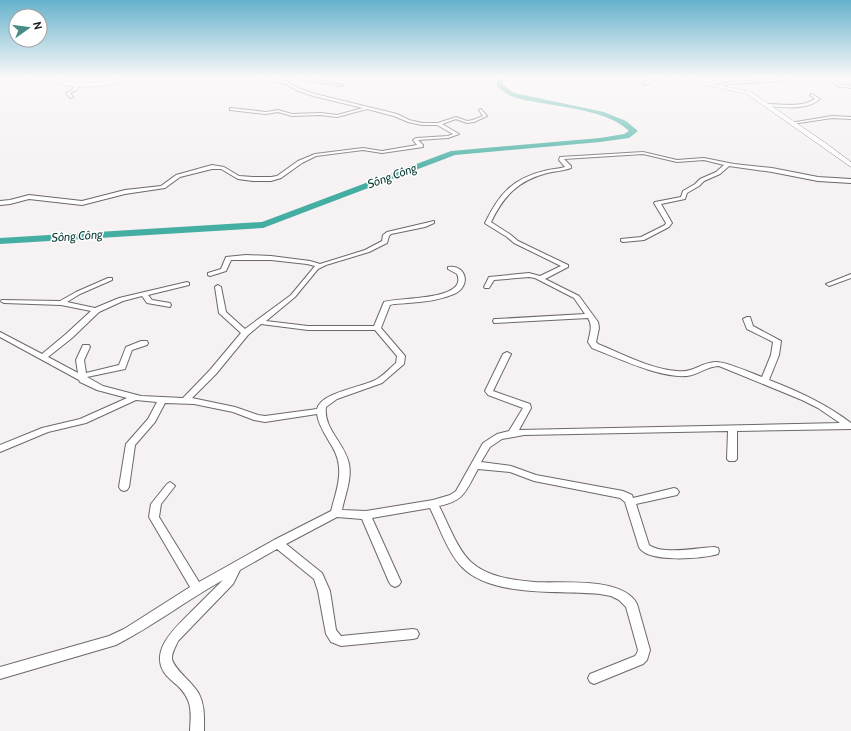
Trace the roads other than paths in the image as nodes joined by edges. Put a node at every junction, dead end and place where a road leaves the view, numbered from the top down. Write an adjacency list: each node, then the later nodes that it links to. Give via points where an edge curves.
1 (249, 111): 2 (street)
2 (277, 111)
3 (278, 111): 4 (street, via 292,115 337,116)
4 (358, 111)
5 (376, 111): 10 (street, via 411,122)
6 (482, 111): 10 (street, via 485,116 477,121 467,122 456,118)
7 (775, 111): 9 (main road)
8 (851, 118): 9 (street, via 832,117)
9 (792, 123): 12 (main road)
10 (438, 124): 14 (street, via 457,134 416,139 421,146 382,152 363,149 316,155 271,179 238,177 222,168 212,167 178,176 163,187 125,192 89,202 29,197)
11 (727, 165): 13 (street, via 818,179); 16 (street, via 685,192 683,198 657,203 669,223 667,226 642,239); 21 (street, via 704,159 677,161 643,153 562,158 561,160 569,167 545,172 516,183 508,189 488,223 516,242 566,266)
12 (851, 165)
13 (851, 181)
14 (0, 203)
15 (432, 222): 17 (street, via 389,233 385,242 371,249)
16 (623, 240)
17 (319, 266): 19 (street, via 313,262 286,258 235,257 228,258 224,270); 35 (street, via 296,293)
18 (450, 268): 36 (street, via 458,271 462,278 461,287 444,296 389,302)
19 (210, 274)
20 (850, 277): 24 (street)
21 (541, 278): 26 (street, via 494,277 490,279); 32 (street, via 577,298)
22 (110, 279): 29 (street)
23 (187, 284): 27 (street)
24 (829, 284)
25 (218, 286): 37 (street, via 223,313)
26 (487, 287)
27 (144, 293): 30 (street, via 149,302); 31 (street, via 121,299)
28 (4, 301): 29 (street)
29 (61, 303): 31 (street)
30 (167, 305)
31 (96, 310): 42 (street)
32 (591, 316): 34 (street); 44 (street, via 595,328 592,342 595,346 642,364 676,374 691,374 716,364)
33 (747, 319): 44 (street, via 750,327 777,341 775,355)
34 (497, 321)
35 (259, 322): 36 (street, via 308,328); 37 (street)
36 (377, 328): 48 (street, via 400,356 400,364 379,381 327,401)
37 (245, 333): 47 (street, via 213,372)
38 (3, 338): 42 (street)
39 (144, 343): 43 (street, via 129,349 122,367)
40 (86, 347): 43 (street, via 80,360)
41 (506, 354): 51 (street, via 490,390 491,393 527,406)
42 (43, 357): 43 (street)
43 (82, 378): 45 (street, via 100,388)
44 (764, 382): 49 (street, via 823,407)
45 (134, 398): 46 (street); 52 (street, via 83,421 45,430)
46 (162, 400): 47 (street); 56 (street, via 152,420 132,444)
47 (185, 400): 48 (street, via 265,419)
48 (320, 411): 60 (street, via 345,465)
49 (850, 426): 50 (street)
50 (733, 428): 51 (street); 53 (street)
51 (513, 433): 54 (street, via 492,440 486,445)
52 (0, 449)
53 (732, 459)
54 (475, 465): 58 (street, via 511,468 534,478 623,495); 59 (street, via 460,493 454,498)
55 (170, 486): 66 (street, via 156,502 154,517)
56 (124, 487)
57 (674, 492): 58 (street)
58 (630, 502): 63 (street, via 647,551 676,553)
59 (433, 504): 61 (street); 69 (street, via 466,564 496,580 536,587 588,588 619,594 626,598 631,604 644,650 643,656 639,660)
60 (336, 513): 61 (street); 62 (street)
61 (366, 515): 65 (street)
62 (278, 543): 64 (street); 67 (street, via 318,576 324,591 331,636 335,640)
63 (714, 550)
64 (236, 568): 66 (street); 70 (street, via 229,581 168,646 166,664 194,697)
65 (395, 582)
66 (197, 589): 68 (street, via 112,641)
67 (413, 634)
68 (0, 673)
69 (594, 678)
70 (197, 731)

